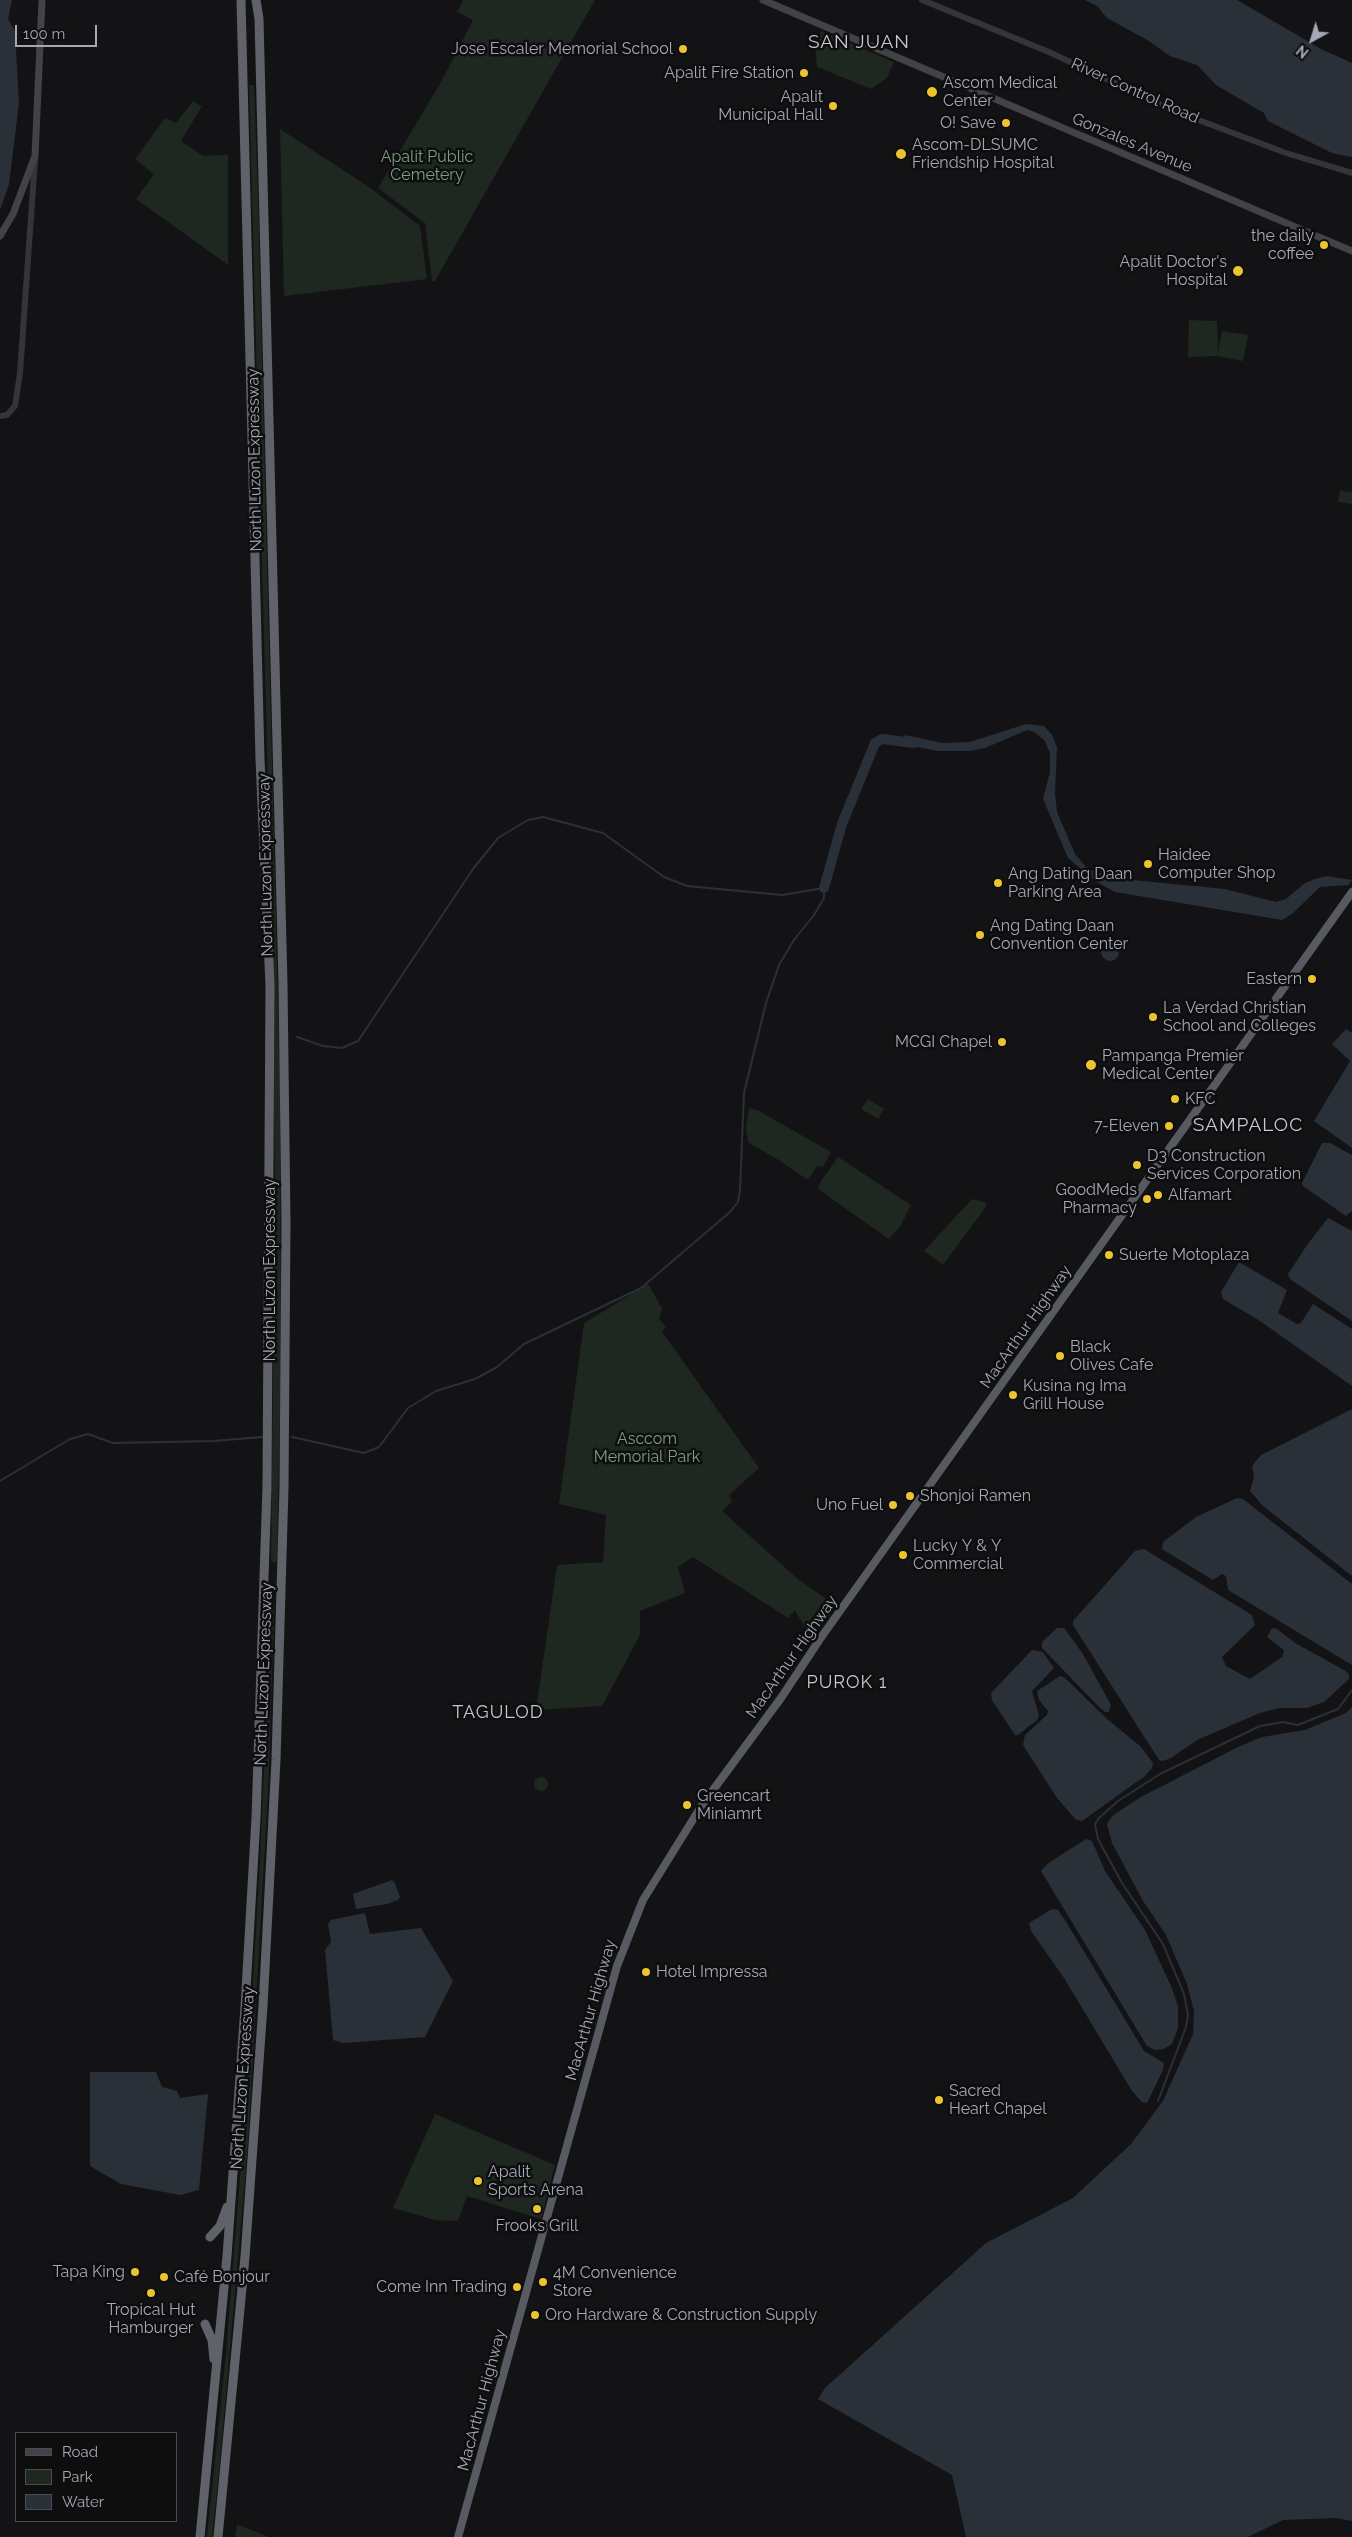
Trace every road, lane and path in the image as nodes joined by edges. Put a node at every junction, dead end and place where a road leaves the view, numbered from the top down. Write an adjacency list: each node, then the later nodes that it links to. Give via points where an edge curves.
1 (42, 0): 6 (main road)
2 (241, 0): 12 (highway, North Luzon Expressway, via 260,759 270,1006 264,1571 253,1873)
3 (256, 0): 17 (highway, North Luzon Expressway, via 283,974 284,1488 276,1760 264,1996 245,2257)
4 (763, 0): 9 (main road, Gonzales Avenue)
5 (922, 0): 7 (street, River Control Road, via 1049,52 1172,110 1286,153)
6 (35, 156): 8 (main road, via 13,214); 10 (street, via 20,373 15,406 7,415)
7 (1352, 173)
8 (0, 236)
9 (1352, 251)
10 (0, 416)
11 (1352, 892): 18 (highway, MacArthur Highway, via 702,1805 643,1900 617,1966)
12 (235, 2160): 13 (highway, via 226,2212); 15 (highway, North Luzon Expressway)
13 (210, 2237)
14 (205, 2324): 15 (highway, via 212,2340)
15 (215, 2388): 16 (highway, North Luzon Expressway)
16 (200, 2537)
17 (218, 2537)
18 (458, 2537)

